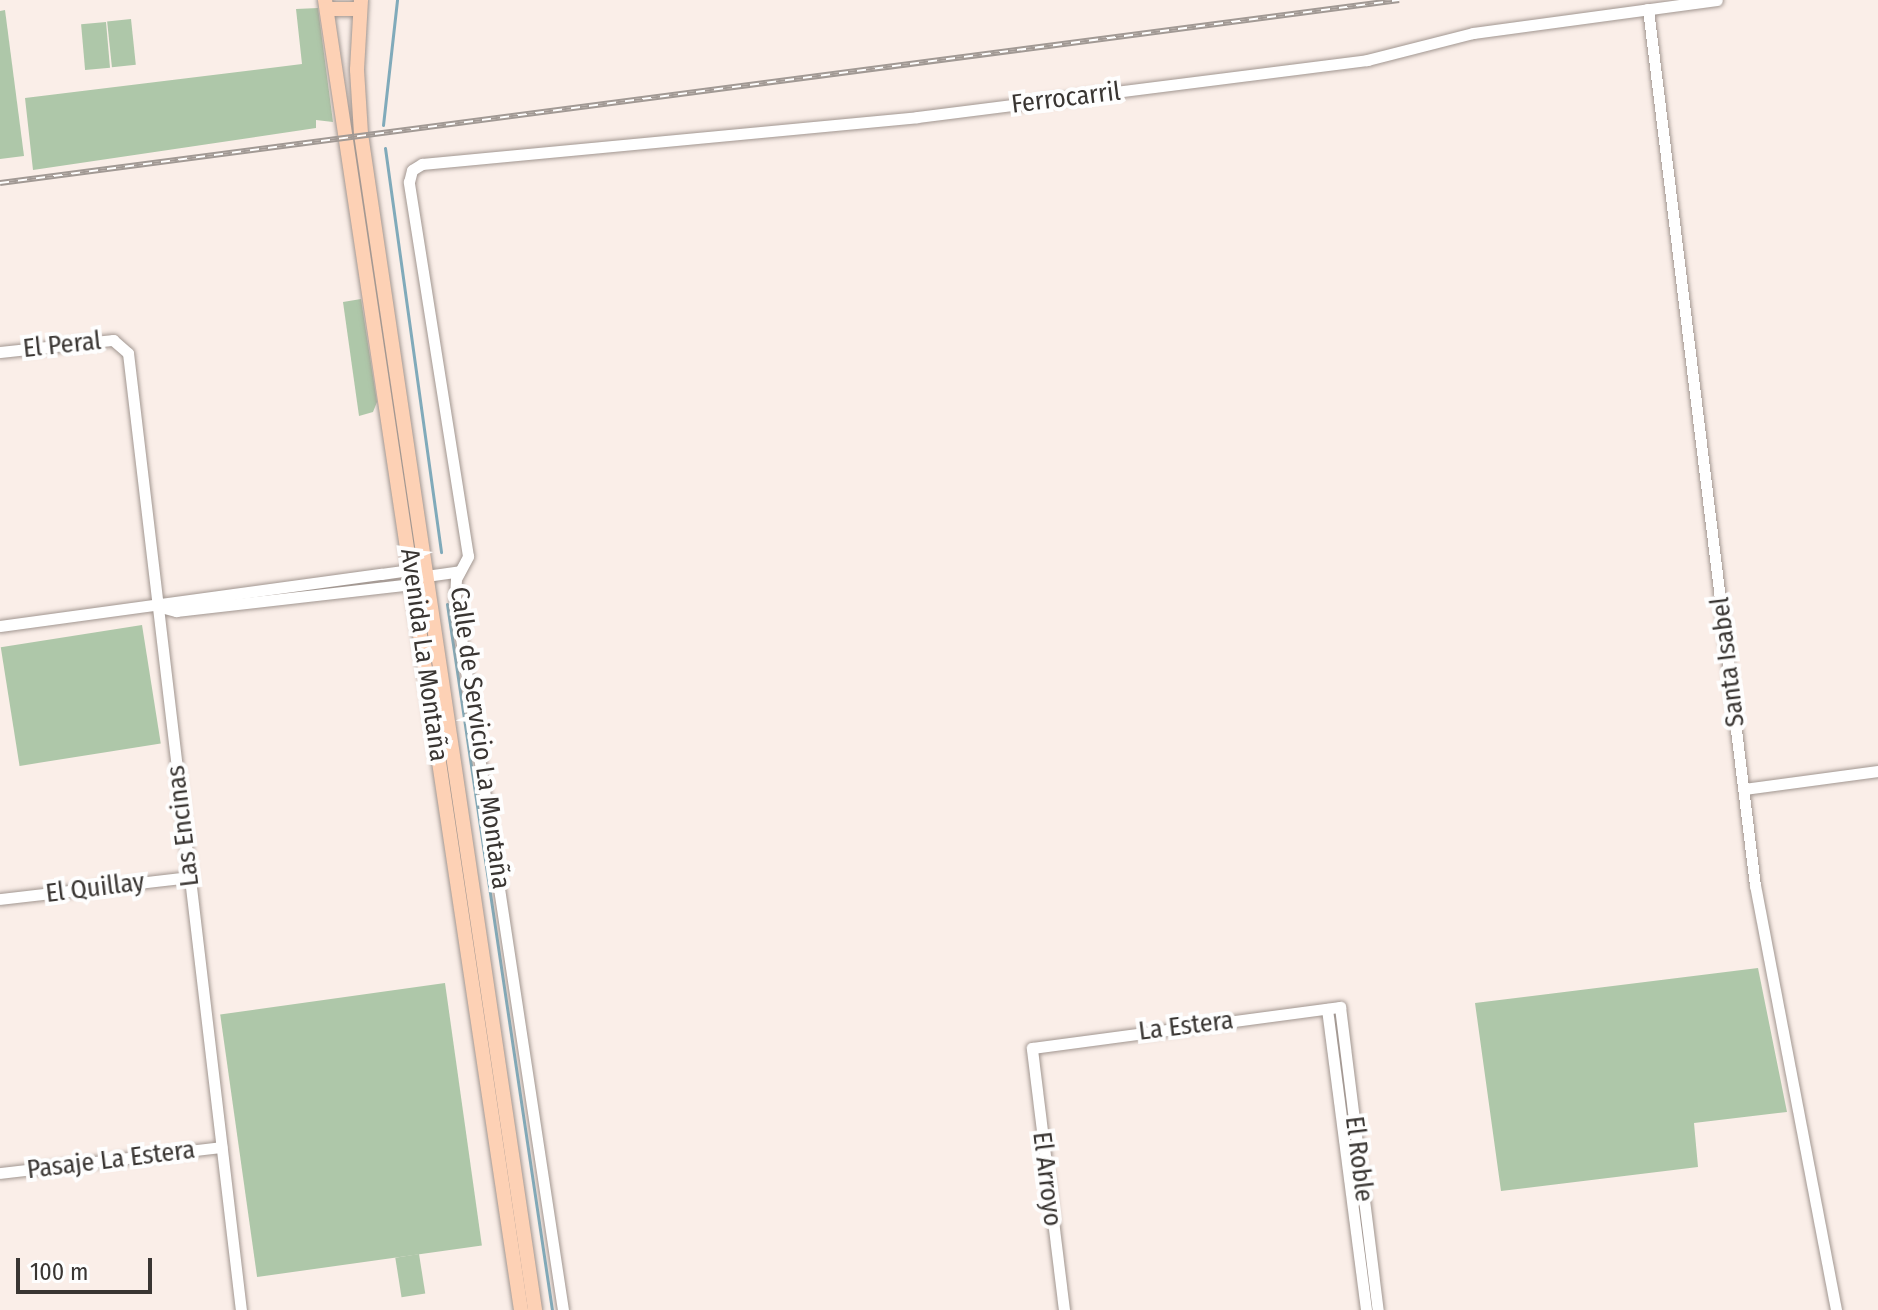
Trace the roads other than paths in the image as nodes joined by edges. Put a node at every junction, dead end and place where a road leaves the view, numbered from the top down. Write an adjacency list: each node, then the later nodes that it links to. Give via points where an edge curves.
1 (1717, 0): 4 (street, Ferrocarril)
2 (326, 4): 3 (main road); 9 (main road, Avenida La Montaña)
3 (360, 4): 9 (main road, Avenida La Montaña, via 361,134)
4 (1648, 9): 5 (street, Ferrocarril, via 1473,33 1367,60 917,117 437,162); 13 (street, Santa Isabel)
5 (412, 170): 8 (street, Calle de Servicio La Montaña, via 409,185 468,556)
6 (123, 344): 7 (street, El Peral, via 108,340); 10 (street, Las Encinas)
7 (0, 352)
8 (460, 571): 9 (street); 24 (street, Calle de Servicio La Montaña, via 455,598)
9 (417, 577): 10 (street, via 175,598); 22 (main road, Avenida La Montaña); 23 (main road, Avenida La Montaña)
10 (157, 606): 11 (street); 14 (street, Las Encinas)
11 (0, 626)
12 (1878, 771): 13 (street)
13 (1744, 789): 28 (street, Santa Isabel, via 1755,885)
14 (189, 877): 15 (street, El Quillay); 19 (street, Las Encinas)
15 (0, 899)
16 (1340, 1007): 17 (street, La Estera); 27 (street, El Roble)
17 (1327, 1009): 18 (street, La Estera); 26 (street, El Roble)
18 (1032, 1048): 25 (street, El Arroyo)
19 (221, 1147): 20 (street, Pasaje La Estera); 21 (street, Las Encinas)
20 (0, 1173)
21 (241, 1310)
22 (521, 1310)
23 (535, 1310)
24 (563, 1310)
25 (1064, 1310)
26 (1366, 1310)
27 (1378, 1310)
28 (1836, 1310)

